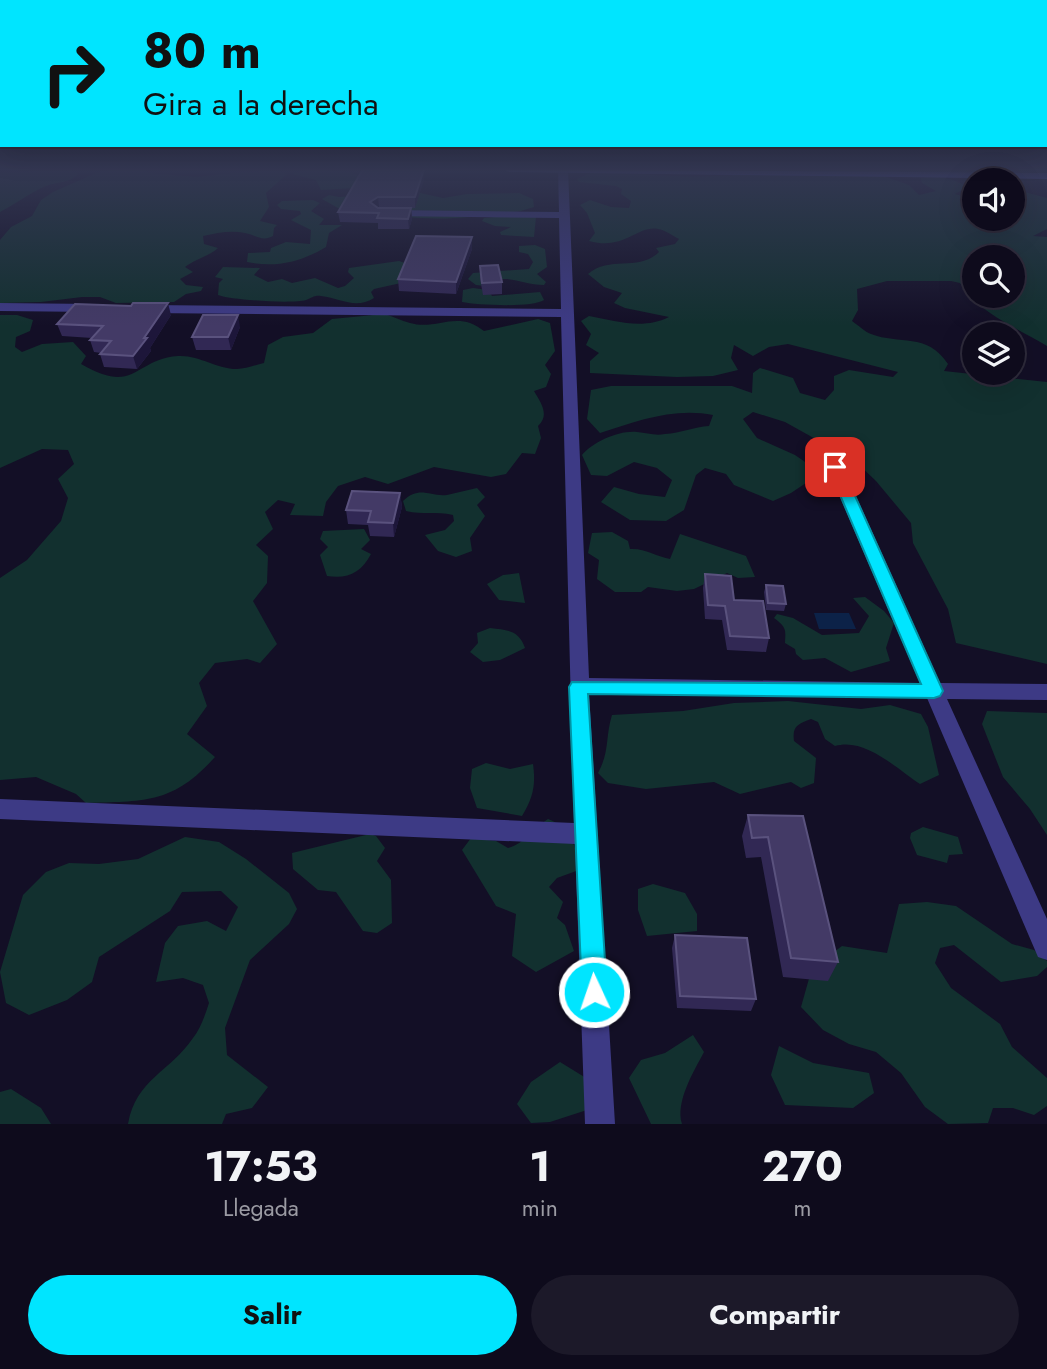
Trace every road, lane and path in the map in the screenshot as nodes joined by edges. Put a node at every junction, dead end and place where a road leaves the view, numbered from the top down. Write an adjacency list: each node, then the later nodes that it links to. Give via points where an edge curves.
1 (564, 221): 5 (street)
2 (0, 307): 3 (street)
3 (110, 309)
4 (137, 309): 5 (street)
5 (567, 313): 7 (street)
6 (835, 467): 8 (street)
7 (579, 687): 8 (street); 11 (street)
8 (934, 691): 9 (street); 12 (street)
9 (1047, 692)
10 (0, 809): 11 (street)
11 (587, 834): 13 (street)
12 (1047, 948)
13 (600, 1124)

